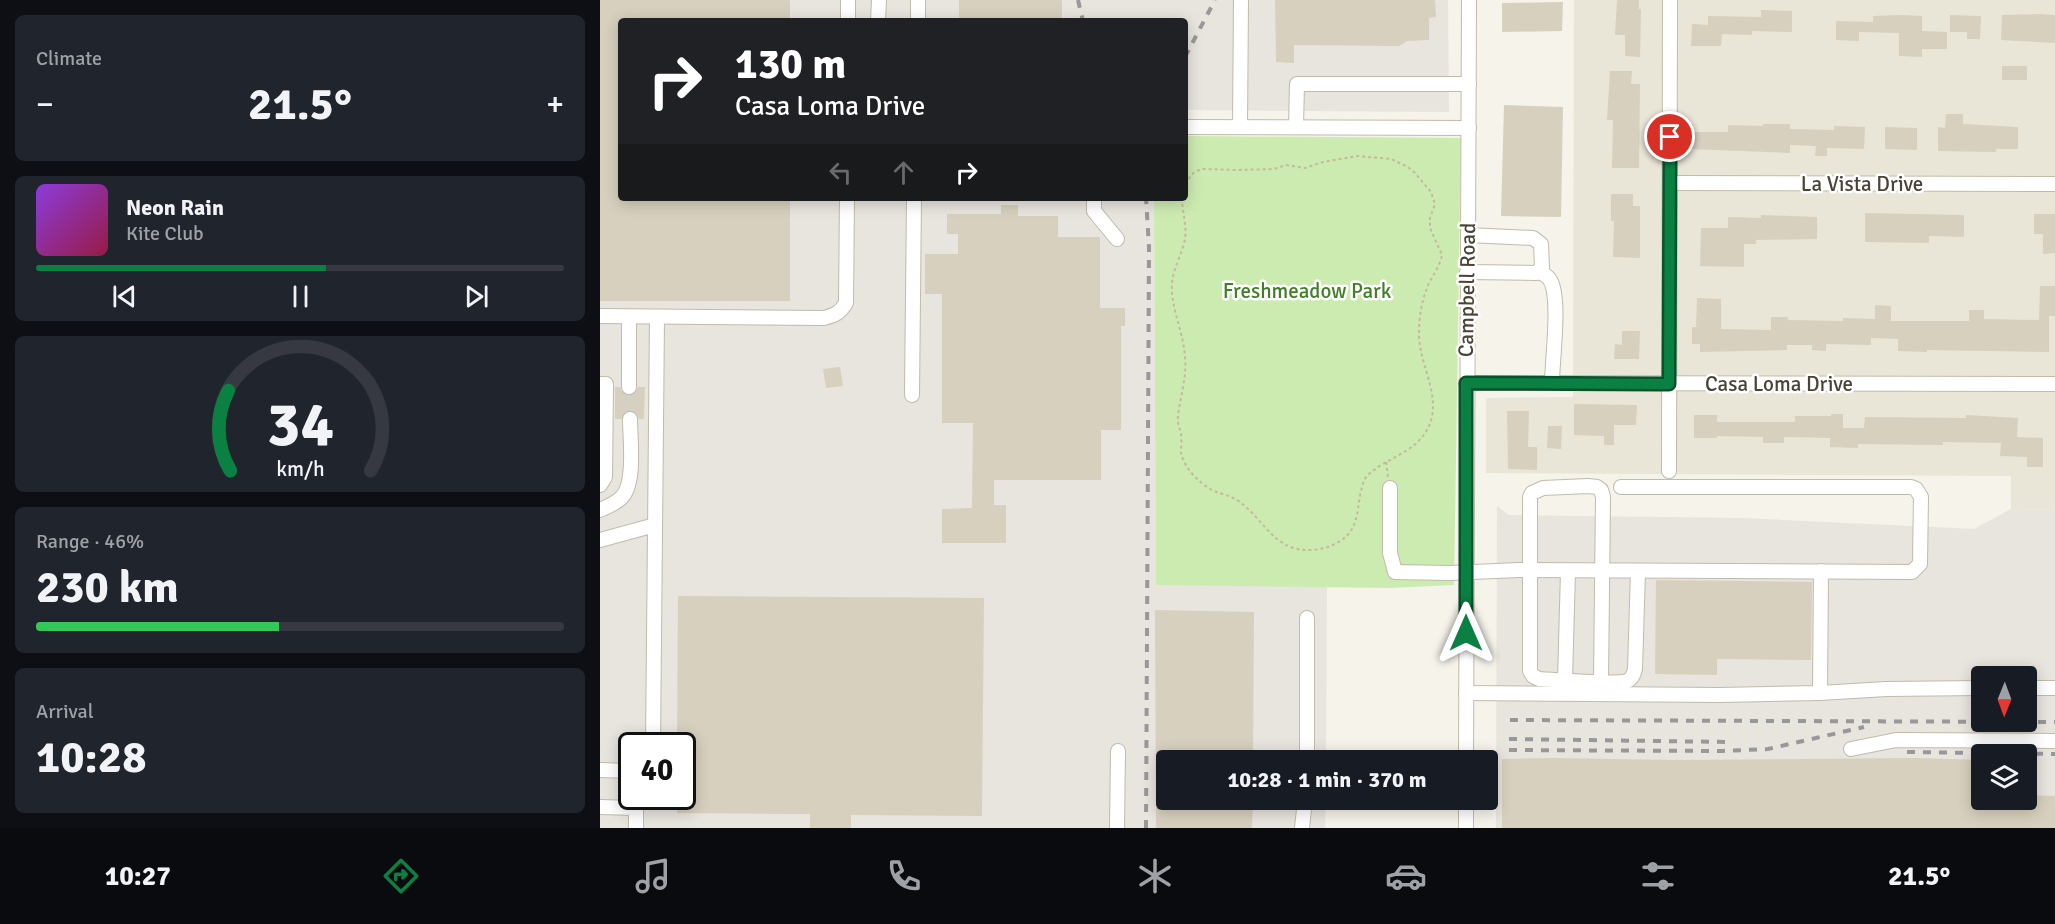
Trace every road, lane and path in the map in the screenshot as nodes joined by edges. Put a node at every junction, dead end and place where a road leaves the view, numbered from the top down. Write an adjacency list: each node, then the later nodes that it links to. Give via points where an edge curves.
1 (848, 0): 7 (street)
2 (879, 0): 8 (street)
3 (918, 0): 9 (street)
4 (1241, 0): 12 (street)
5 (1469, 0): 10 (street, Campbell Road)
6 (1670, 0): 16 (street)
7 (848, 18)
8 (878, 18)
9 (918, 18)
10 (1469, 84): 13 (street, via 1298,84); 14 (street, Campbell Road)
11 (1188, 126): 12 (street)
12 (1240, 126): 13 (street)
13 (1296, 127): 14 (street)
14 (1469, 128): 22 (street, Campbell Road)
15 (1188, 180): 21 (path, via 1203,169 1274,169 1286,165 1305,168 1348,156 1365,156 1391,159 1408,167 1434,198 1430,228 1442,255 1421,308 1419,335 1432,392 1430,425 1421,439 1366,477 1355,524 1344,539 1333,545 1306,550 1279,542 1245,506 1193,475 1183,458 1178,419 1186,359 1172,295 1185,237)
16 (1670, 183): 17 (street, La Vista Drive); 32 (street)
17 (2055, 184)
18 (847, 201): 28 (street, via 846,303 835,315)
19 (914, 201): 35 (street)
20 (1094, 201): 23 (street, via 1094,211)
21 (1182, 201)
22 (1468, 235): 24 (street, via 1538,240 1542,250); 25 (street, Campbell Road)
23 (1117, 239)
24 (1539, 271): 25 (street); 30 (street, via 1553,288)
25 (1467, 272): 29 (street, Campbell Road)
26 (600, 316): 27 (street)
27 (628, 317): 28 (street); 34 (street)
28 (657, 317): 42 (street)
29 (1466, 383): 30 (street, Casa Loma Drive); 49 (street, Campbell Road)
30 (1552, 383): 32 (street, Casa Loma Drive)
31 (600, 384): 38 (street, via 606,384 604,477)
32 (1669, 384): 33 (street, Casa Loma Drive); 37 (street)
33 (2055, 384)
34 (629, 387)
35 (912, 395)
36 (630, 419): 41 (street, via 627,490 621,499)
37 (1668, 471)
38 (600, 485)
39 (1389, 488): 49 (street, via 1390,553 1395,572)
40 (1621, 488): 48 (street, via 1916,489 1921,497 1917,569)
41 (600, 510)
42 (655, 525): 43 (street); 58 (street)
43 (600, 540)
44 (1531, 570): 45 (street); 46 (street, via 1532,493 1543,488 1588,486 1597,487 1603,497); 49 (street); 51 (street, via 1530,671 1539,679)
45 (1568, 571): 46 (street); 51 (street)
46 (1603, 571): 47 (street); 52 (street)
47 (1638, 571): 48 (street); 52 (street, via 1633,676 1629,680)
48 (1821, 571): 57 (street)
49 (1466, 573): 56 (street, Campbell Road)
50 (1307, 618): 61 (street)
51 (1564, 680): 52 (street)
52 (1601, 681)
53 (1971, 688): 57 (street)
54 (2037, 688): 55 (street)
55 (2055, 688)
56 (1466, 693): 57 (street); 62 (street, Campbell Road)
57 (1820, 693)
58 (653, 732)
59 (2055, 741): 60 (street, via 1896,740)
60 (1851, 748)
61 (1307, 750)
62 (1466, 750)
63 (1118, 751): 70 (street)
64 (600, 770): 65 (street)
65 (618, 771)
66 (600, 807): 69 (street, via 636,808)
67 (1304, 810): 71 (street)
68 (1466, 810): 72 (street)
69 (636, 828)
70 (1117, 828)
71 (1302, 828)
72 (1466, 828)

